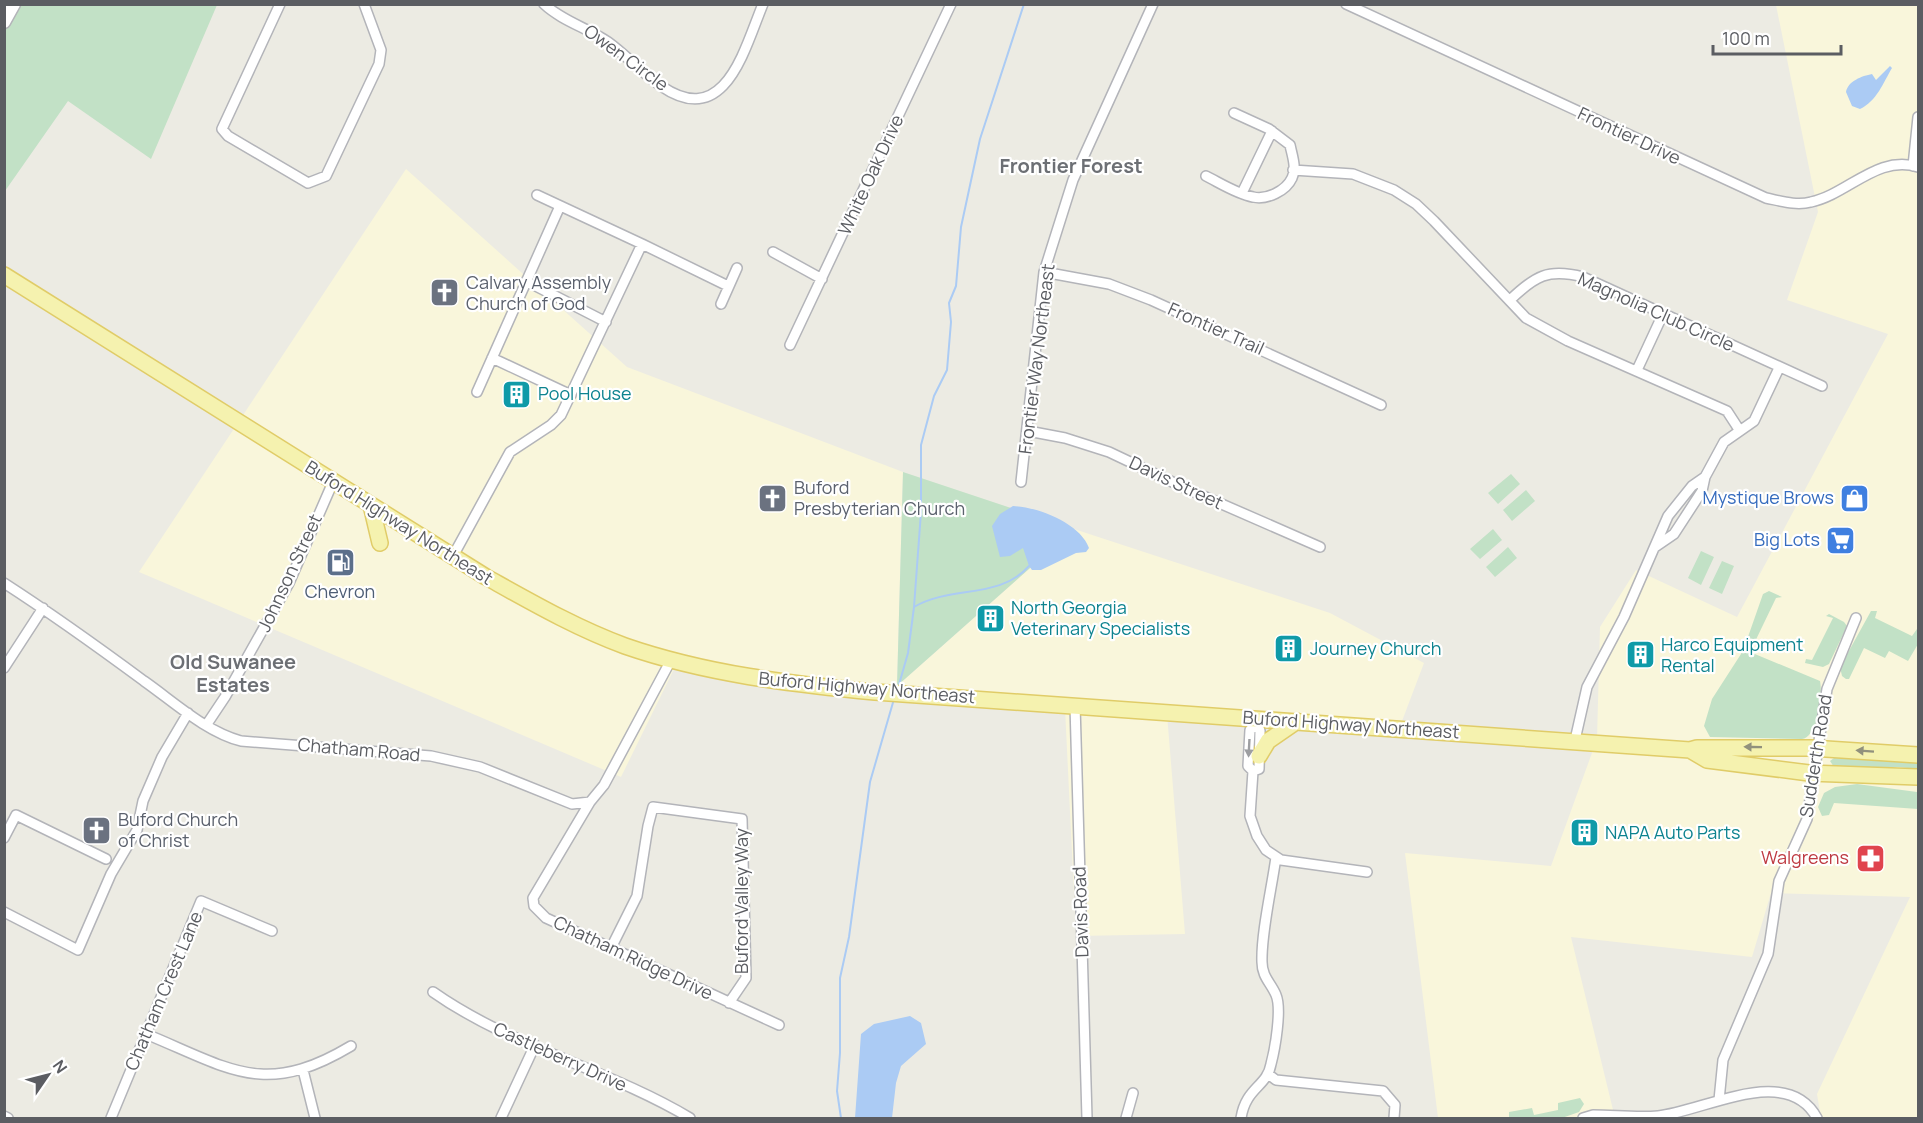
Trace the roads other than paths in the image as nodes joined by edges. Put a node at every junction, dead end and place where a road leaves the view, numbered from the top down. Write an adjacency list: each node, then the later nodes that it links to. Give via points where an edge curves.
1 (14, 4): 9 (street)
2 (280, 4): 8 (street, via 222,129 308,183 326,176 379,64 381,50)
3 (544, 4): 4 (street, Owen Circle, via 607,42 662,87 690,100 708,98 733,77)
4 (763, 4)
5 (951, 4): 24 (street, White Oak Drive)
6 (1154, 4): 22 (street, Frontier Way Northeast, via 1074,180)
7 (1346, 4): 13 (street, Frontier Drive, via 1766,198 1793,204 1812,202 1872,171 1898,164)
8 (365, 5)
9 (4, 22)
10 (1233, 113): 12 (street)
11 (1918, 117): 13 (street)
12 (1272, 131): 14 (street, via 1290,146); 16 (street)
13 (1916, 166)
14 (1293, 170): 16 (street, via 1292,178 1281,190 1268,197); 27 (street, via 1353,174 1394,190 1434,221)
15 (1206, 176): 16 (street)
16 (1242, 193)
17 (537, 195): 18 (street)
18 (560, 206): 19 (street); 25 (street)
19 (642, 244): 26 (street); 30 (street)
20 (773, 252): 24 (street)
21 (737, 268): 26 (street)
22 (1044, 272): 38 (street, Frontier Trail, via 1109,284 1151,300); 39 (street, Frontier Way Northeast)
23 (4, 275): 42 (main road, Buford Highway Northeast)
24 (822, 279): 31 (street, White Oak Drive)
25 (526, 281): 30 (street); 32 (street)
26 (729, 286): 28 (street)
27 (1510, 300): 29 (street, Magnolia Club Circle, via 1530,281 1554,272 1583,277); 34 (street, via 1526,318 1568,341)
28 (721, 304)
29 (1663, 314): 33 (street, Magnolia Club Circle); 34 (street)
30 (606, 322): 37 (street)
31 (790, 345)
32 (492, 358): 36 (street); 37 (street)
33 (1779, 368): 35 (street, Magnolia Club Circle); 40 (street, via 1754,421)
34 (1637, 370): 40 (street, via 1727,411)
35 (1822, 386)
36 (477, 392)
37 (571, 395): 50 (street, via 551,425 510,452)
38 (1381, 405)
39 (1028, 431): 43 (street, Frontier Way Northeast); 48 (street, Davis Street, via 1109,452)
40 (1740, 431): 41 (street, via 1724,442)
41 (1705, 477): 45 (street); 46 (street)
42 (333, 482): 44 (main road, Buford Highway Northeast); 60 (street, Johnson Street, via 289,583)
43 (1021, 482)
44 (371, 505): 47 (main road); 50 (main road, Buford Highway Northeast)
45 (1676, 505): 46 (street); 49 (street)
46 (1687, 513): 49 (street, via 1674,534)
47 (380, 543)
48 (1320, 547)
49 (1655, 547): 61 (street, via 1587,687)
50 (453, 556): 54 (main road, Buford Highway Northeast, via 558,618)
51 (4, 583): 52 (street, Chatham Road)
52 (43, 608): 55 (street); 57 (street, Chatham Road)
53 (1856, 618): 62 (street, Sudderth Road, via 1827,688)
54 (671, 660): 56 (main road, Buford Highway Northeast, via 792,684); 71 (street, via 627,746)
55 (4, 668)
56 (1075, 705): 59 (main road, Buford Highway Northeast); 93 (street, Davis Road)
57 (188, 713): 60 (street, Chatham Road); 76 (street, via 162,758 143,801 137,830 111,874 78,950)
58 (1297, 721): 59 (main road, Buford Highway Northeast); 61 (main road, Buford Highway Northeast); 65 (main road, via 1273,737)
59 (1257, 722): 65 (street); 66 (street, one-way to 66, via 1250,730 1248,766)
60 (207, 724): 71 (street, Chatham Road, via 241,741 431,756 480,767 572,804)
61 (1575, 740): 63 (main road, Buford Highway Northeast)
62 (1814, 748): 63 (main road, one-way to 63); 64 (main road, one-way to 62); 67 (street, Sudderth Road)
63 (1690, 750): 67 (main road, via 1707,760)
64 (1918, 755)
65 (1260, 756): 66 (street, via 1259,769)
66 (1253, 771): 73 (street, via 1250,816 1257,836)
67 (1816, 774): 68 (main road); 88 (street, Sudderth Road, via 1804,827 1779,881 1768,954 1723,1060)
68 (1896, 776): 69 (main road); 70 (main road)
69 (1918, 777)
70 (1918, 789)
71 (590, 802): 78 (street, Chatham Ridge Drive, via 533,898 534,906 546,918)
72 (4, 838): 74 (street, via 16,815)
73 (1276, 857): 75 (street); 86 (street, via 1262,962 1266,982 1276,994 1278,1006)
74 (106, 860)
75 (1367, 872)
76 (4, 912)
77 (272, 931): 82 (street, Chatham Crest Lane, via 201,901)
78 (611, 948): 80 (street, Chatham Ridge Drive); 80 (street, Buford Valley Way, via 637,896 654,807 742,819 746,978)
79 (433, 992): 83 (street, Castleberry Drive, via 466,1015)
80 (729, 1003): 81 (street, Chatham Ridge Drive)
81 (779, 1025)
82 (146, 1034): 85 (street, via 246,1074); 89 (street, Chatham Crest Lane)
83 (535, 1045): 91 (street); 92 (street, Castleberry Drive, via 666,1104)
84 (351, 1046): 85 (street)
85 (303, 1070): 90 (street)
86 (1268, 1074): 95 (street, via 1244,1102); 96 (street, via 1276,1080 1383,1091 1395,1104)
87 (1133, 1093): 94 (street)
88 (1719, 1100): 97 (street, via 1659,1116 1593,1115); 98 (street, via 1778,1091 1800,1098)
89 (111, 1119)
90 (315, 1119)
91 (501, 1119)
92 (690, 1119)
93 (1087, 1119)
94 (1126, 1119)
95 (1241, 1119)
96 (1394, 1119)
97 (1583, 1119)
98 (1817, 1119)

